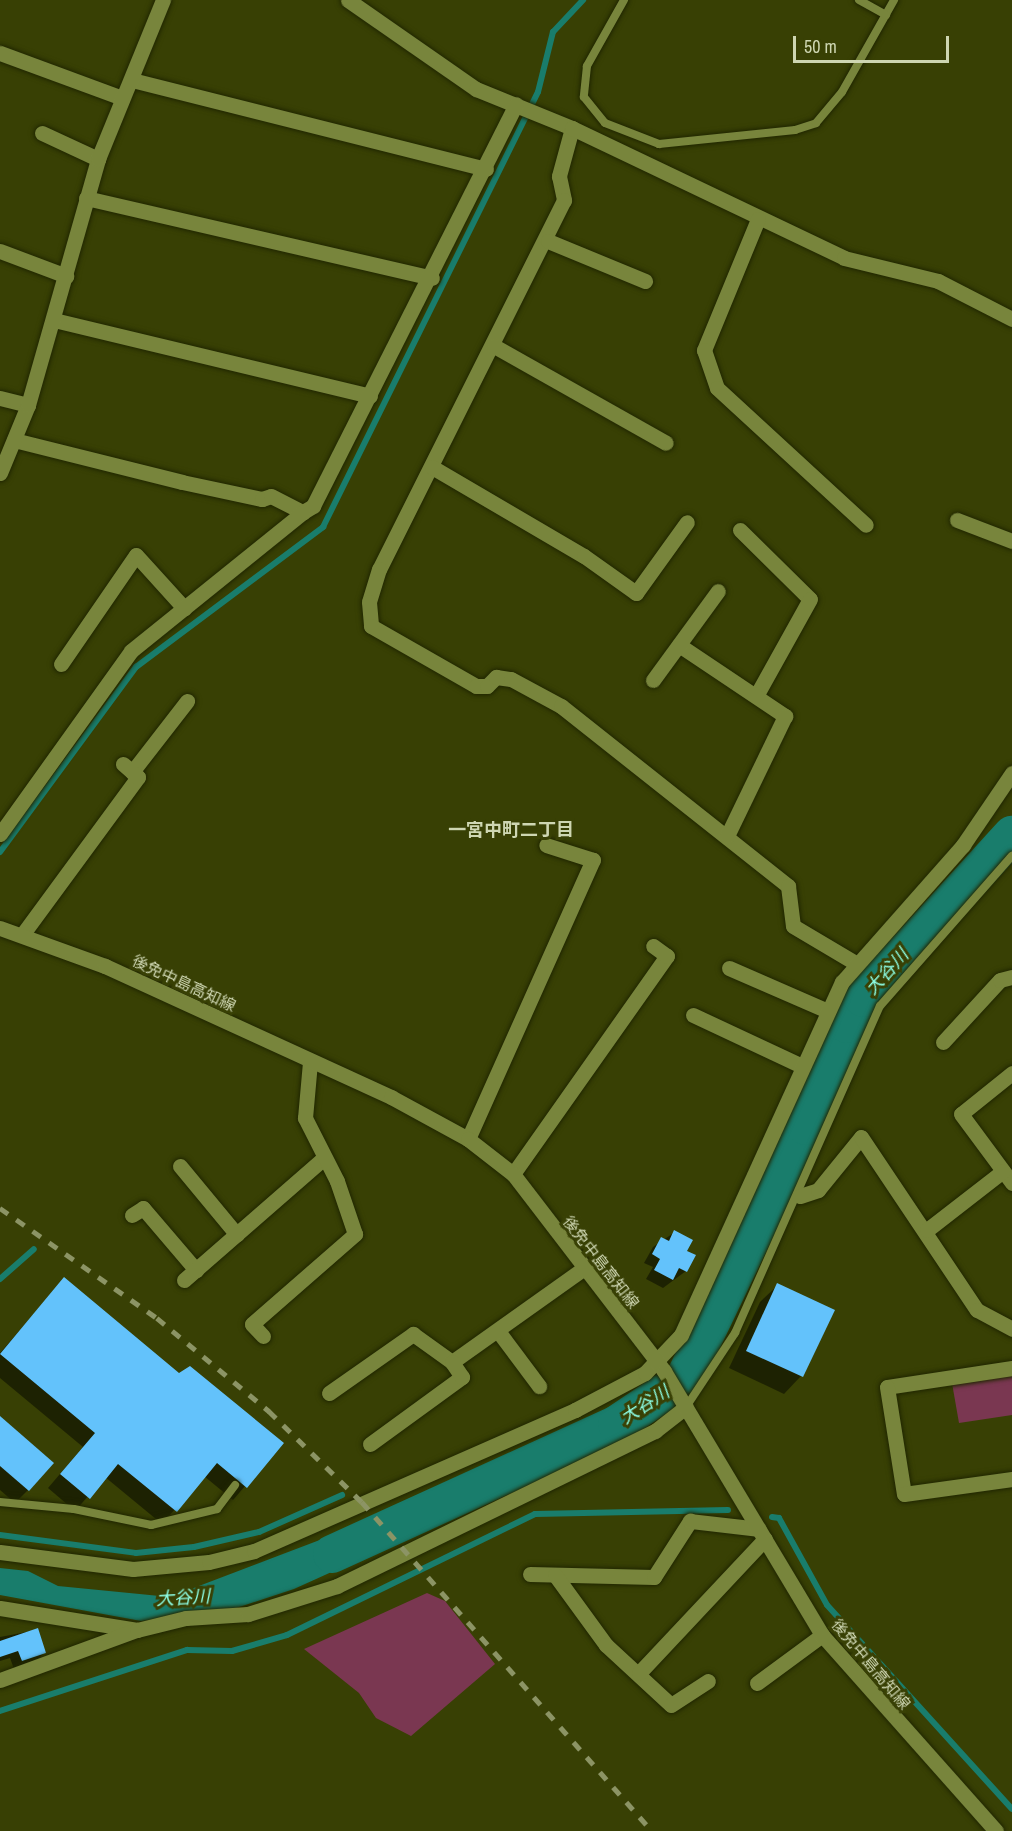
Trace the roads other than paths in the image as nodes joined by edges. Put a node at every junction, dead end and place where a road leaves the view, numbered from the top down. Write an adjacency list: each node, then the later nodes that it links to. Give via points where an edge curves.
1 (163, 0): 8 (street)
2 (348, 0): 10 (street, via 476,89)
3 (624, 0): 6 (lane, via 587,66 584,97 605,123 659,144 795,130 816,123 842,92)
4 (859, 0): 6 (lane)
5 (894, 0): 6 (lane)
6 (886, 15)
7 (0, 53): 9 (street)
8 (132, 80): 9 (street); 14 (street)
9 (123, 98): 13 (street)
10 (524, 108): 11 (street); 14 (street)
11 (572, 128): 16 (street); 17 (street, via 560,176 564,200)
12 (42, 133): 13 (street)
13 (98, 159): 15 (street)
14 (486, 169): 20 (street)
15 (86, 198): 19 (street); 20 (street)
16 (758, 219): 22 (street, via 844,258 938,281); 35 (street, via 704,350 717,388)
17 (548, 241): 21 (street); 24 (street)
18 (0, 251): 19 (street)
19 (66, 276): 23 (street)
20 (432, 278): 25 (street)
21 (645, 281)
22 (1012, 319)
23 (54, 320): 25 (street); 27 (street)
24 (494, 346): 29 (street); 30 (street)
25 (370, 396): 32 (street, via 313,506)
26 (0, 398): 27 (street)
27 (28, 405): 28 (street)
28 (14, 440): 31 (street); 32 (street, via 182,482 262,499 271,496)
29 (666, 443)
30 (432, 467): 34 (street, via 584,556 636,593); 47 (street, via 379,569 369,602 371,626 476,686 487,686 496,677 511,679 561,706)
31 (0, 473)
32 (303, 512): 39 (street)
33 (957, 520): 37 (street)
34 (687, 522)
35 (867, 525)
36 (740, 530): 43 (street, via 810,599)
37 (1012, 541)
38 (718, 591): 40 (street)
39 (184, 608): 41 (street, via 136,555); 46 (street, via 131,651)
40 (679, 645): 42 (street); 43 (street)
41 (61, 664)
42 (653, 680)
43 (756, 696): 47 (street, via 785,716)
44 (187, 701): 51 (street, via 127,768 138,777)
45 (1012, 773): 53 (street, via 957,854)
46 (0, 834)
47 (727, 836): 53 (street, via 788,886 793,926)
48 (546, 845): 62 (street, via 593,860)
49 (1012, 856): 67 (lane, via 880,1006 862,1039)
50 (0, 928): 51 (street, 後免中島高知線)
51 (22, 935): 59 (street, 後免中島高知線, via 105,966)
52 (653, 946): 65 (street, via 667,956)
53 (857, 964): 56 (street)
54 (729, 968): 56 (street)
55 (1011, 982): 58 (street, via 1000,980)
56 (828, 1011): 60 (street)
57 (693, 1015): 60 (street)
58 (943, 1042)
59 (310, 1062): 62 (street, 後免中島高知線, via 391,1097); 63 (street, via 305,1118)
60 (802, 1066): 76 (street, via 698,1302)
61 (1012, 1073): 66 (street, via 961,1114)
62 (468, 1139): 65 (street, 後免中島高知線)
63 (324, 1158): 70 (street); 74 (street, via 355,1234 252,1324)
64 (180, 1166): 70 (street)
65 (513, 1174): 71 (street, 後免中島高知線)
66 (1008, 1177): 69 (street)
67 (800, 1196): 69 (street, via 818,1190 861,1137); 80 (lane, via 719,1364)
68 (132, 1215): 70 (street, via 143,1208 190,1275)
69 (927, 1230): 72 (street, via 978,1310)
70 (237, 1235)
71 (583, 1269): 73 (street); 76 (street, 後免中島高知線)
72 (1012, 1329)
73 (498, 1331): 75 (street); 78 (street)
74 (263, 1336)
75 (452, 1362): 79 (street, via 413,1334); 81 (street, via 462,1377)
76 (661, 1367): 80 (street, 後免中島高知線); 86 (street, via 575,1410 254,1551 209,1562 133,1569)
77 (1012, 1368): 82 (street, via 887,1387 904,1494)
78 (539, 1386)
79 (328, 1393)
80 (686, 1407): 85 (street, 後免中島高知線); 91 (street, via 655,1431 337,1586 259,1612 186,1618)
81 (370, 1444)
82 (1012, 1479)
83 (235, 1485): 84 (lane, via 217,1509 151,1525 74,1509)
84 (0, 1502)
85 (762, 1534): 88 (street, via 690,1521 654,1577); 92 (street, 後免中島高知線); 94 (street)
86 (0, 1552)
87 (530, 1574): 88 (street)
88 (555, 1575): 94 (street, via 606,1645)
89 (0, 1608): 90 (street)
90 (87, 1622): 91 (street); 93 (street)
91 (137, 1630): 93 (street)
92 (822, 1635): 97 (street); 98 (street, 後免中島高知線)
93 (96, 1646): 95 (street)
94 (639, 1673): 96 (street, via 670,1705)
95 (0, 1680)
96 (708, 1681)
97 (757, 1683)
98 (996, 1831)

